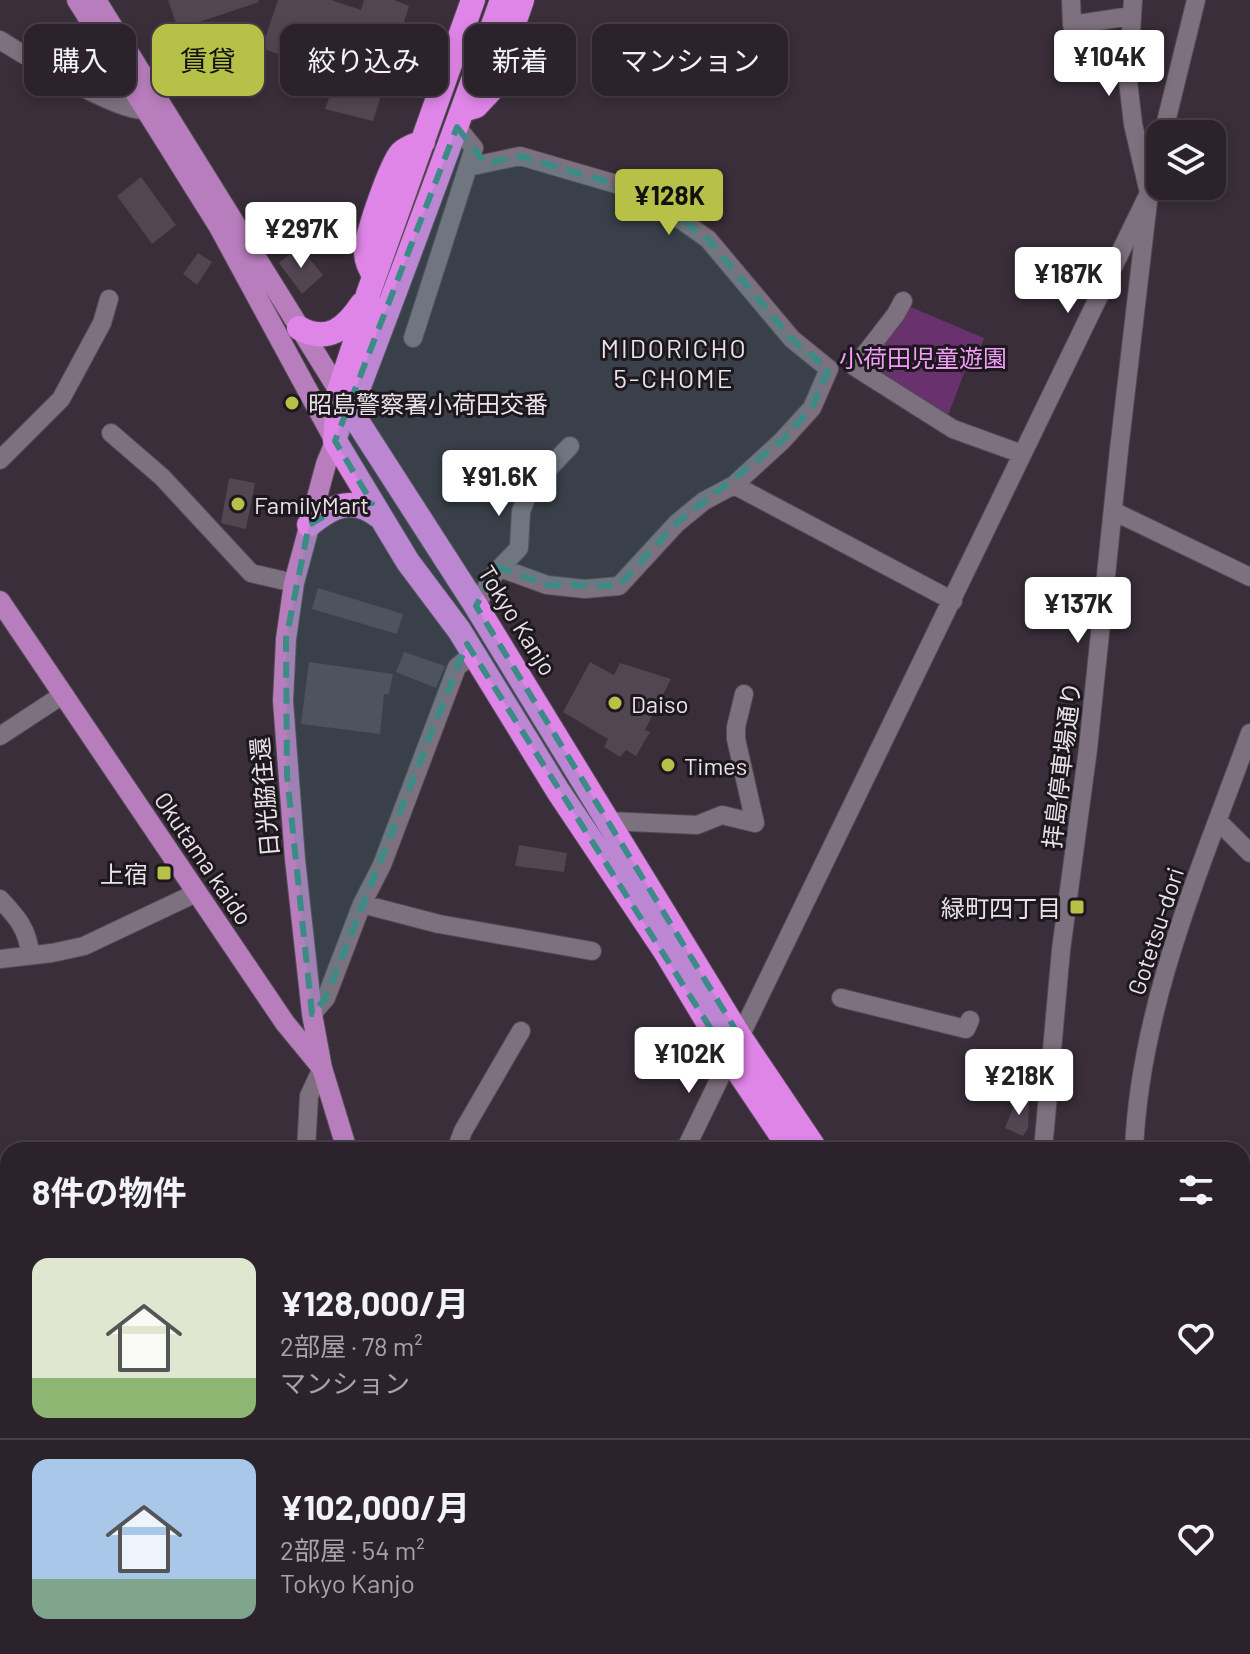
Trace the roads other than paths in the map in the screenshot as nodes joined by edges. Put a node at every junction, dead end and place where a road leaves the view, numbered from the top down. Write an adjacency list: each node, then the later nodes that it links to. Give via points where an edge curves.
1 (77, 0): 10 (main road)
2 (96, 0): 10 (main road)
3 (473, 0): 17 (highway)
4 (502, 0): 11 (highway)
5 (522, 0): 11 (highway, via 491,90)
6 (1071, 0): 8 (street, via 1072,25)
7 (1196, 0): 12 (street)
8 (1132, 8): 14 (street, via 1128,81)
9 (0, 40): 10 (street, via 122,105)
10 (152, 107): 20 (main road); 24 (main road)
11 (460, 118): 13 (street, via 474,148); 22 (highway)
12 (1166, 120)
13 (468, 167): 21 (street); 28 (street, via 520,156 640,191 708,239 792,339 829,369 812,408)
14 (1146, 180)
15 (1146, 199): 26 (street)
16 (1148, 200): 29 (street, 拝島停車場通り)
17 (371, 285): 20 (highway, via 350,321 337,332 322,335); 22 (highway, via 344,371)
18 (109, 299): 27 (street, via 102,323 61,399)
19 (903, 301): 26 (street, via 855,367 953,429)
20 (299, 328): 22 (main road)
21 (413, 338)
22 (345, 401): 24 (highway); 37 (highway, Tokyo Kanjo)
23 (111, 433): 34 (street, via 162,477 251,573)
24 (335, 441): 30 (highway, Tokyo Kanjo); 31 (main road, 日光脇往還)
25 (570, 446): 32 (street, via 531,487 521,511 519,548)
26 (1022, 454): 36 (street)
27 (0, 460)
28 (734, 485): 32 (street, via 677,523 619,586 547,585); 36 (street)
29 (1113, 511): 33 (street); 64 (street, 拝島停車場通り)
30 (380, 517): 31 (highway, via 360,505 345,504); 38 (highway, Tokyo Kanjo)
31 (309, 525): 34 (main road, 日光脇往還)
32 (500, 568): 37 (street)
33 (1250, 577)
34 (294, 583): 53 (main road, 日光脇往還, via 283,701)
35 (0, 601): 39 (main road, Okutama kaido)
36 (953, 601): 56 (street)
37 (476, 606): 43 (highway, Tokyo Kanjo)
38 (473, 654): 48 (street, via 457,667 382,865); 56 (highway, Tokyo Kanjo, via 564,800)
39 (64, 694): 42 (street); 46 (main road, Okutama kaido)
40 (744, 694): 43 (street, via 736,739 755,823 722,815 697,825)
41 (1250, 733): 44 (street, Gotetsu-dori)
42 (0, 736)
43 (608, 821): 56 (highway, Tokyo Kanjo)
44 (1218, 821): 45 (street); 65 (street, Gotetsu-dori, via 1146,1042)
45 (1250, 853)
46 (196, 893): 50 (street, via 84,946); 57 (main road, Okutama kaido)
47 (0, 899): 50 (street, via 21,921)
48 (362, 904): 49 (street, via 439,924); 53 (street, via 326,998)
49 (592, 951)
50 (30, 954): 51 (street)
51 (0, 959)
52 (841, 998): 54 (street, via 966,1029)
53 (312, 1014): 57 (main road, 日光脇往還)
54 (970, 1020)
55 (521, 1031): 60 (street)
56 (735, 1048): 61 (street); 62 (highway, Tokyo Kanjo); 63 (highway, Tokyo Kanjo)
57 (322, 1068): 58 (street, via 309,1096); 59 (main road, Okutama kaido)
58 (306, 1142)
59 (345, 1142)
60 (459, 1142)
61 (689, 1142)
62 (787, 1142)
63 (810, 1142)
64 (1044, 1142)
65 (1135, 1142)

